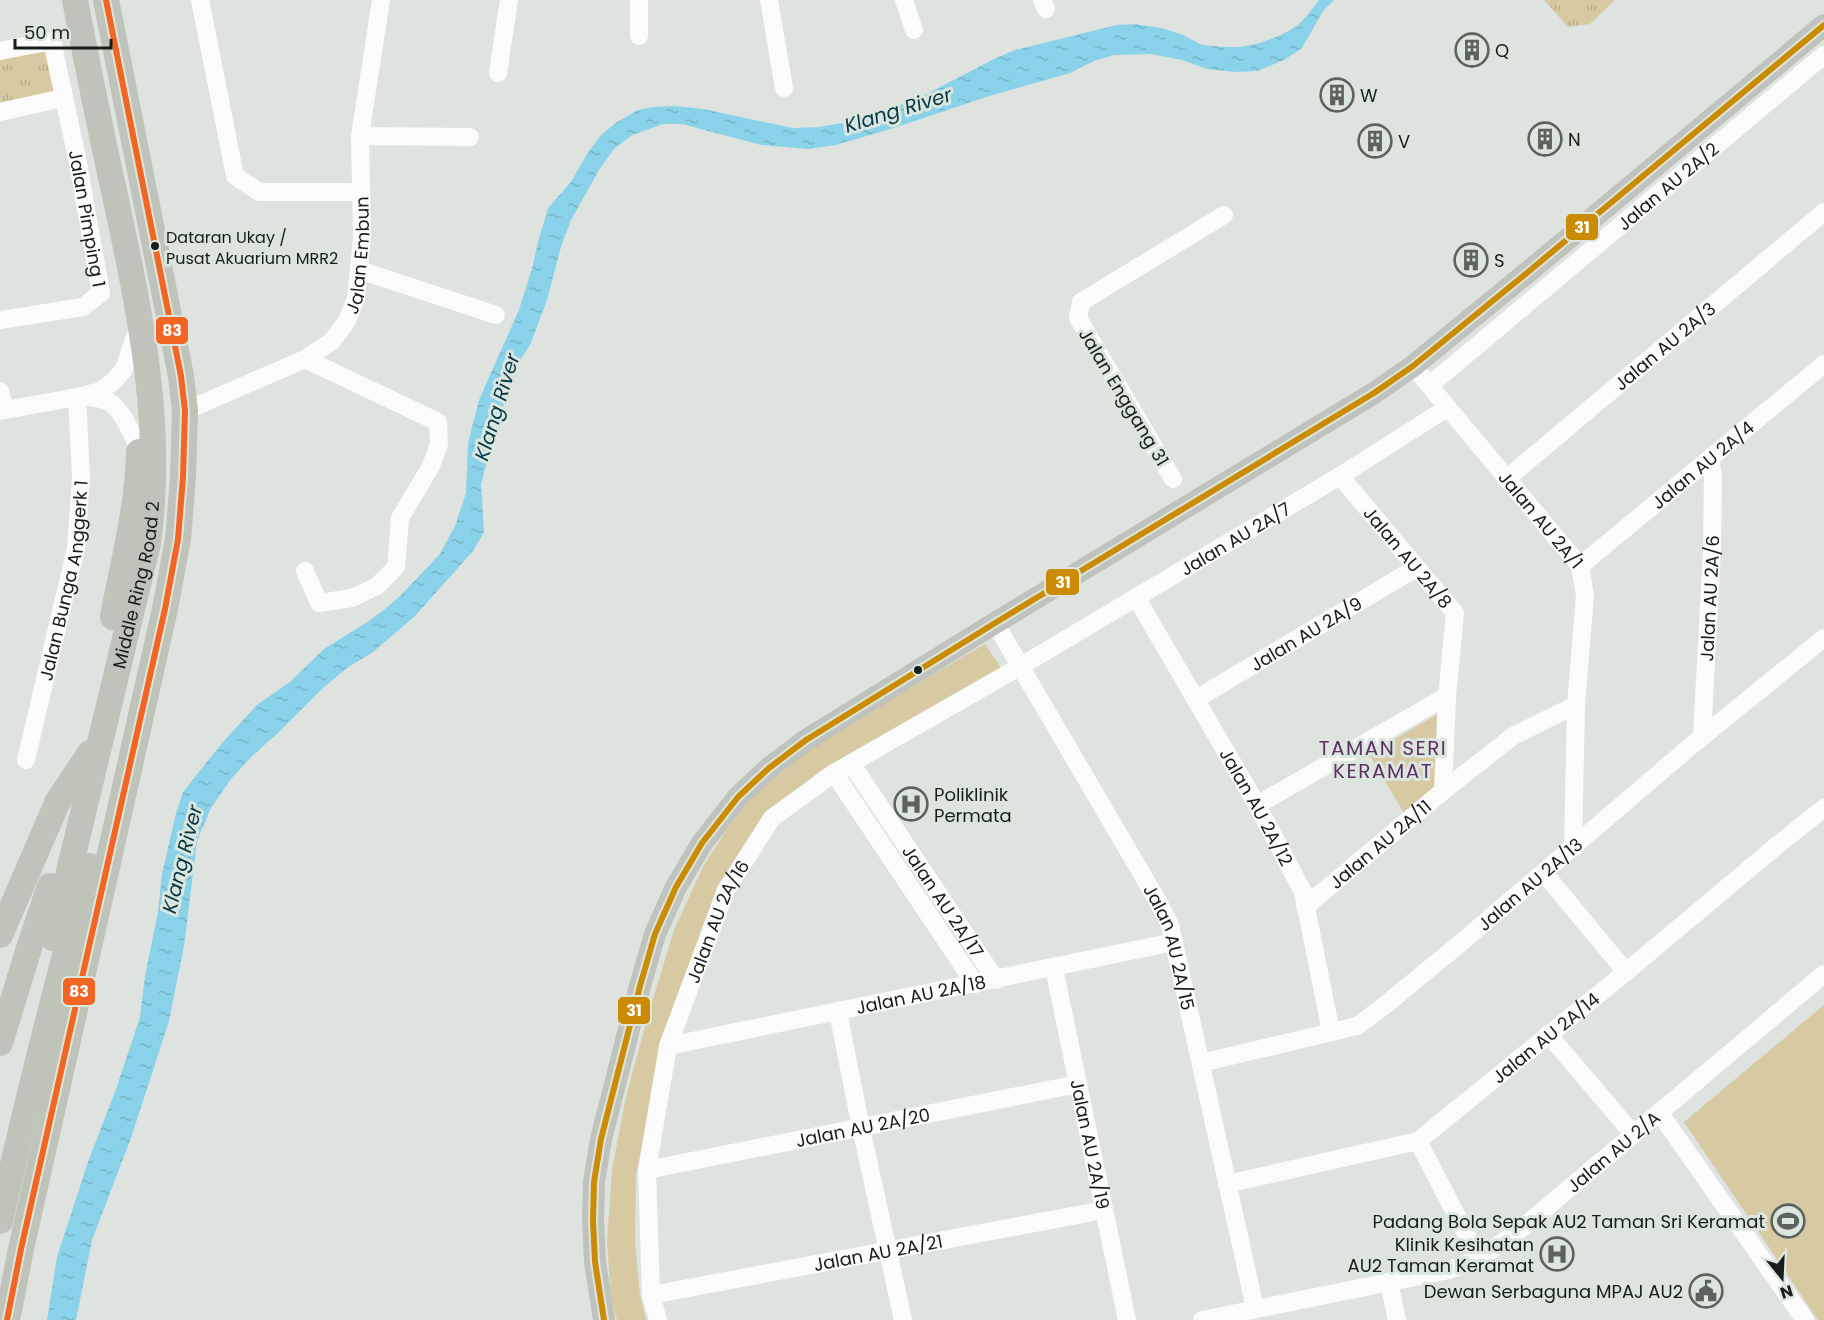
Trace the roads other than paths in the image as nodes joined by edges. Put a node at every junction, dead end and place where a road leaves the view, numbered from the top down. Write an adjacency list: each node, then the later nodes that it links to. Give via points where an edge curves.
1 (61, 0): 74 (highway, via 130,355 139,424 138,471 75,817 28,948)
2 (75, 0): 27 (highway, Middle Ring Road 2)
3 (90, 0): 86 (highway, via 153,295 171,467 162,543 104,818 65,954)
4 (106, 0): 37 (highway, Middle Ring Road 2)
5 (200, 0): 22 (street, via 235,176 259,192)
6 (381, 0): 20 (street, Jalan Embun)
7 (509, 0): 16 (street)
8 (639, 0): 13 (street)
9 (769, 0): 17 (street)
10 (904, 0): 11 (street)
11 (914, 30)
12 (1817, 31): 15 (street); 31 (main road)
13 (639, 36)
14 (0, 51): 18 (street, Jalan Pimping 1, via 52,40)
15 (1824, 55): 32 (street, Jalan AU 2A/2)
16 (498, 73)
17 (784, 88)
18 (63, 98): 19 (street); 28 (street, Jalan Pimping 1, via 101,292 83,307)
19 (0, 112)
20 (360, 136): 21 (street); 22 (street, Jalan Embun)
21 (470, 138)
22 (360, 192): 25 (street, Jalan Embun)
23 (1824, 212): 41 (street, Jalan AU 2A/3)
24 (1224, 215): 40 (street, Jalan Enggang 31, via 1081,302 1078,318)
25 (359, 270): 26 (street); 29 (street, Jalan Embun, via 356,298 347,321 332,341)
26 (496, 315)
27 (141, 319): 34 (street, via 124,369 101,391); 42 (highway, Middle Ring Road 2, via 153,426)
28 (0, 320)
29 (305, 359): 37 (street, Jalan Embun); 45 (street, via 438,422 439,444 431,466 400,519 396,567 377,586 352,598 319,603)
30 (1824, 364): 38 (street, Jalan AU 2A/4)
31 (1413, 366): 32 (street, Jalan AU 2A/1); 47 (main road)
32 (1430, 385): 35 (street, Jalan AU 2A/1)
33 (0, 392): 36 (street)
34 (77, 397): 36 (street); 42 (street, via 91,397 113,405 130,431); 55 (street, Jalan Bunga Anggerk 1, via 81,477 76,548)
35 (1447, 408): 39 (street, Jalan AU 2A/7); 41 (street, Jalan AU 2A/1)
36 (2, 410)
37 (185, 411): 93 (highway, Middle Ring Road 2, via 178,539 165,609)
38 (1710, 459): 43 (street, Jalan AU 2A/4); 53 (street, Jalan AU 2A/6, via 1712,550)
39 (1340, 476): 44 (street, Jalan AU 2A/8); 46 (street, Jalan AU 2A/7)
40 (1173, 479)
41 (1506, 479): 43 (street, Jalan AU 2A/1)
42 (154, 485): 54 (highway, Middle Ring Road 2, via 148,543)
43 (1580, 566): 52 (street, Jalan AU 2A/1, via 1585,595)
44 (1416, 568): 50 (street, Jalan AU 2A/8, via 1455,613); 51 (street, Jalan AU 2A/9)
45 (305, 571)
46 (1136, 597): 49 (street, Jalan AU 2A/7); 51 (street, Jalan AU 2A/12)
47 (995, 622): 49 (street, Jalan AU 2A/15); 94 (main road, via 806,740 769,768 738,796 709,833 676,887 655,934 599,1150 593,1221)
48 (1824, 638): 53 (street, Jalan AU 2A/13)
49 (1021, 666): 56 (street, Jalan AU 2A/16); 65 (street, Jalan AU 2A/15, via 1156,898)
50 (1447, 696): 58 (street, Jalan AU 2A/8); 59 (street)
51 (1196, 699): 59 (street, Jalan AU 2A/12)
52 (1576, 705): 58 (street, Jalan AU 2A/11, via 1513,736); 61 (street, Jalan AU 2A/1)
53 (1702, 736): 61 (street, Jalan AU 2A/13)
54 (99, 739): 64 (highway, via 58,801); 82 (highway, Middle Ring Road 2)
55 (26, 760)
56 (851, 763): 57 (street, Jalan AU 2A/16); 69 (street, Jalan AU 2A/17)
57 (834, 773): 70 (street, Jalan AU 2A/17); 75 (street, Jalan AU 2A/16, via 772,818 726,890)
58 (1443, 791): 63 (street, Jalan AU 2A/11)
59 (1257, 805): 63 (street, Jalan AU 2A/12, via 1294,872)
60 (1824, 808): 67 (street, Jalan AU 2A/14)
61 (1573, 848): 62 (street, Jalan AU 2A/13)
62 (1544, 873): 67 (street); 72 (street, Jalan AU 2A/13, via 1384,1006 1357,1026)
63 (1305, 907): 72 (street, Jalan AU 2A/12)
64 (0, 935)
65 (1174, 942): 66 (street, Jalan AU 2A/18); 76 (street, Jalan AU 2A/15)
66 (1054, 968): 69 (street, Jalan AU 2A/18); 77 (street, Jalan AU 2A/19)
67 (1626, 972): 73 (street, Jalan AU 2A/14)
68 (1824, 974): 78 (street, Jalan AU 2/A)
69 (996, 980): 70 (street, Jalan AU 2A/18)
70 (975, 984): 71 (street, Jalan AU 2A/18)
71 (838, 1012): 75 (street, Jalan AU 2A/18); 79 (street)
72 (1331, 1032): 76 (street, Jalan AU 2A/13)
73 (1548, 1034): 80 (street); 81 (street, Jalan AU 2A/14)
74 (0, 1043)
75 (668, 1046): 83 (street, Jalan AU 2A/16)
76 (1201, 1063): 84 (street, Jalan AU 2A/15)
77 (1078, 1084): 79 (street, Jalan AU 2A/20); 85 (street, Jalan AU 2A/19)
78 (1659, 1112): 80 (street, Jalan AU 2/A); 99 (street)
79 (861, 1128): 83 (street, Jalan AU 2A/20); 87 (street)
80 (1634, 1134): 88 (street, Jalan AU 2/A)
81 (1418, 1141): 84 (street, Jalan AU 2A/14); 88 (street)
82 (0, 1164)
83 (647, 1170): 90 (street, Jalan AU 2A/16)
84 (1227, 1184): 91 (street, Jalan AU 2A/15)
85 (1104, 1209): 87 (street, Jalan AU 2A/21); 97 (street, Jalan AU 2A/19)
86 (0, 1221)
87 (887, 1250): 90 (street, Jalan AU 2A/21); 96 (street)
88 (1479, 1259): 89 (street, Jalan AU 2/A, via 1449,1270)
89 (1389, 1282): 91 (street, Jalan AU 2/A); 98 (street)
90 (651, 1295): 95 (street, Jalan AU 2A/16)
91 (1254, 1308): 92 (street, Jalan AU 2/A)
92 (1212, 1319)
93 (6, 1320)
94 (604, 1320)
95 (658, 1320)
96 (903, 1320)
97 (1126, 1320)
98 (1397, 1320)
99 (1805, 1320)

